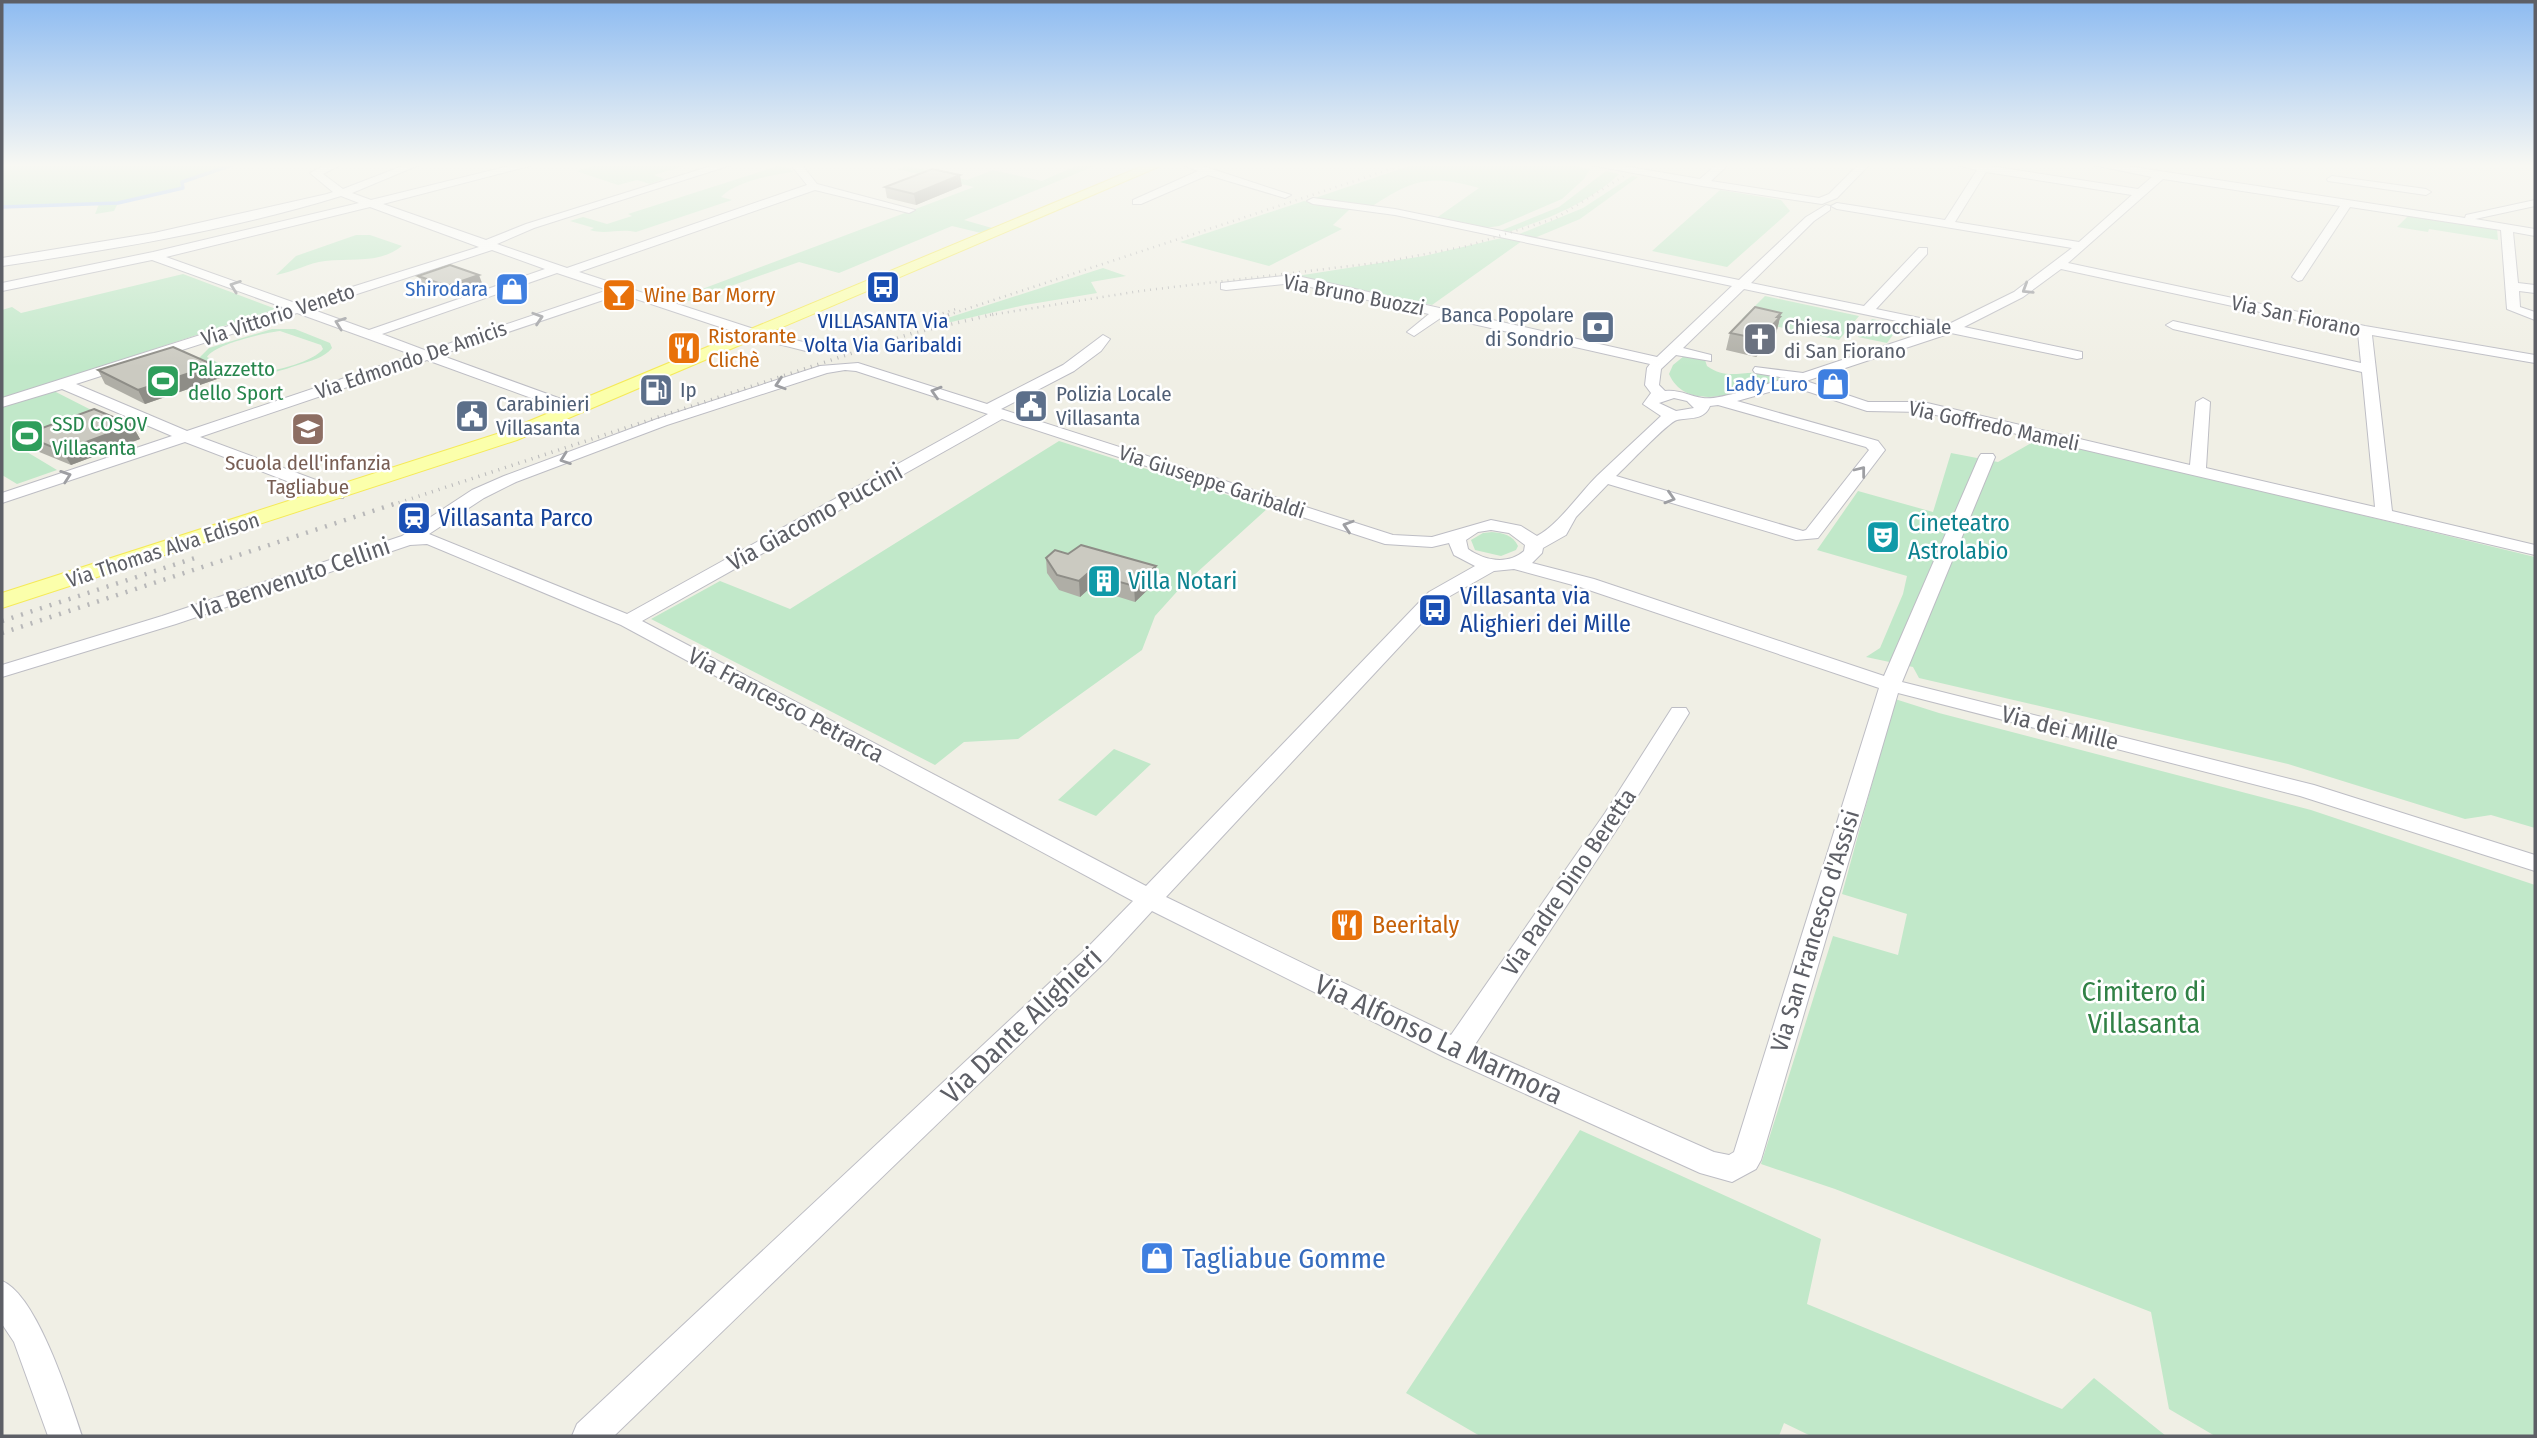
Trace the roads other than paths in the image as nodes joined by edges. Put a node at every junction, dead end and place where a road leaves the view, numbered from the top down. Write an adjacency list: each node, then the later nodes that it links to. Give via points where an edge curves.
1 (97, 232): 16 (street)
2 (174, 232): 16 (street)
3 (253, 232): 18 (street)
4 (449, 232): 14 (street)
5 (517, 232): 14 (street, Via Vittorio Veneto)
6 (682, 232): 22 (street)
7 (997, 232): 39 (main road, Via Thomas Alva Edison)
8 (1491, 232): 24 (street)
9 (1796, 232): 24 (street)
10 (1997, 232): 15 (street)
11 (2096, 232): 15 (street)
12 (2323, 232): 23 (street)
13 (2507, 232): 26 (street)
14 (487, 246): 22 (street); 30 (street, Via Vittorio Veneto)
15 (2080, 246): 20 (street)
16 (91, 249): 19 (street); 21 (street)
17 (1923, 251): 31 (street)
18 (153, 256): 21 (street); 30 (street, one-way to 18)
19 (2, 262)
20 (2058, 265): 35 (street, one-way to 35, via 1991,311); 36 (street, Via San Fiorano)
21 (90, 269): 27 (street)
22 (562, 271): 29 (street); 38 (street)
23 (2298, 277)
24 (1742, 285): 31 (street); 42 (street)
25 (1226, 286): 32 (street, Via Bruno Buozzi, via 1293,279)
26 (2512, 286): 28 (street); 33 (street, via 2514,309)
27 (2, 287)
28 (2535, 289)
29 (621, 290): 39 (street); 43 (street, Via Edmondo De Amicis, one-way to 29)
30 (299, 309): 38 (street, one-way to 30); 52 (street, Via Vittorio Veneto)
31 (1867, 311): 35 (street)
32 (1440, 312): 37 (street, Via Bruno Buozzi); 47 (street, Via Bruno Buozzi)
33 (2535, 316)
34 (2173, 326): 49 (street)
35 (1950, 330): 44 (street); 51 (street)
36 (2365, 330): 46 (street, Via San Fiorano); 49 (street)
37 (1414, 332)
38 (370, 334): 43 (street)
39 (755, 334): 41 (street); 58 (main road, Via Thomas Alva Edison)
40 (1103, 339): 59 (street, Via Giacomo Puccini, via 1080,361)
41 (806, 347)
42 (1673, 351): 45 (street); 47 (street)
43 (426, 355): 58 (street, via 565,405); 61 (street, Via Edmondo De Amicis)
44 (2077, 355)
45 (1706, 358)
46 (2535, 359)
47 (1661, 362): 53 (street, via 1651,377 1651,386)
48 (845, 366): 59 (street, Via Giuseppe Garibaldi, one-way to 48); 70 (street, Via Benvenuto Cellini, one-way to 70, via 663,422 510,479 478,494)
49 (2367, 369): 67 (street)
50 (1760, 370): 51 (street, Via Goffredo Mameli)
51 (1799, 379): 54 (street); 63 (street, Via Goffredo Mameli, via 1867,406 1923,407)
52 (64, 384): 56 (street, Via Vittorio Veneto); 61 (street)
53 (1660, 395): 57 (street, via 1685,395); 60 (street, via 1651,404)
54 (1720, 401): 57 (street); 64 (street, one-way to 54, via 1802,536 1812,534 1877,450 1872,444)
55 (2203, 402): 63 (street)
56 (2, 403)
57 (1701, 403): 60 (street, via 1701,410 1694,414)
58 (584, 407): 65 (main road, Via Thomas Alva Edison, via 484,446)
59 (995, 411): 71 (street, Via Giuseppe Garibaldi, one-way to 59, via 1391,540); 79 (street, Via Giacomo Puccini)
60 (1671, 415): 64 (street)
61 (186, 436): 65 (street); 66 (street, Via Edmondo De Amicis, one-way to 61)
62 (1987, 457): 81 (street, Via San Francesco d'Assisi)
63 (2198, 471): 67 (street, Via Goffredo Mameli)
64 (1604, 478): 68 (street)
65 (337, 494): 78 (main road, Via Thomas Alva Edison)
66 (2, 498)
67 (2384, 514): 73 (street, Via Goffredo Mameli)
68 (1569, 515): 69 (street, Via Giuseppe Garibaldi); 72 (street, via 1560,531)
69 (1516, 530): 71 (street, Via Giuseppe Garibaldi, via 1490,526 1467,530); 72 (street, Via dei Mille)
70 (408, 540): 79 (street, Via Francesco Petrarca, via 429,539); 80 (street, Via Benvenuto Cellini, via 169,621)
71 (1460, 543): 75 (street, via 1472,560); 77 (street, Via Dante Alighieri)
72 (1534, 547): 74 (street, via 1529,558); 76 (street, Via dei Mille)
73 (2535, 550)
74 (1515, 564): 75 (street, Via dei Mille); 76 (street, Via dei Mille)
75 (1491, 565): 77 (street, Via Dante Alighieri)
76 (1587, 583): 81 (street, Via dei Mille)
77 (1436, 596): 84 (street, Via Dante Alighieri)
78 (2, 601)
79 (628, 621): 84 (street, Via Francesco Petrarca)
80 (2, 671)
81 (1890, 685): 83 (street, Via dei Mille, via 2306,790); 86 (street, Via San Francesco d'Assisi, via 1746,1160)
82 (1679, 713): 85 (street, Via Padre Dino Beretta)
83 (2535, 863)
84 (1152, 898): 85 (street, Via Alfonso La Marmora); 89 (street, Via Dante Alighieri)
85 (1456, 1050): 86 (street, Via Alfonso La Marmora, via 1710,1164)
86 (1731, 1169)
87 (2, 1296): 88 (street, via 27,1334)
88 (65, 1436)
89 (589, 1436)

